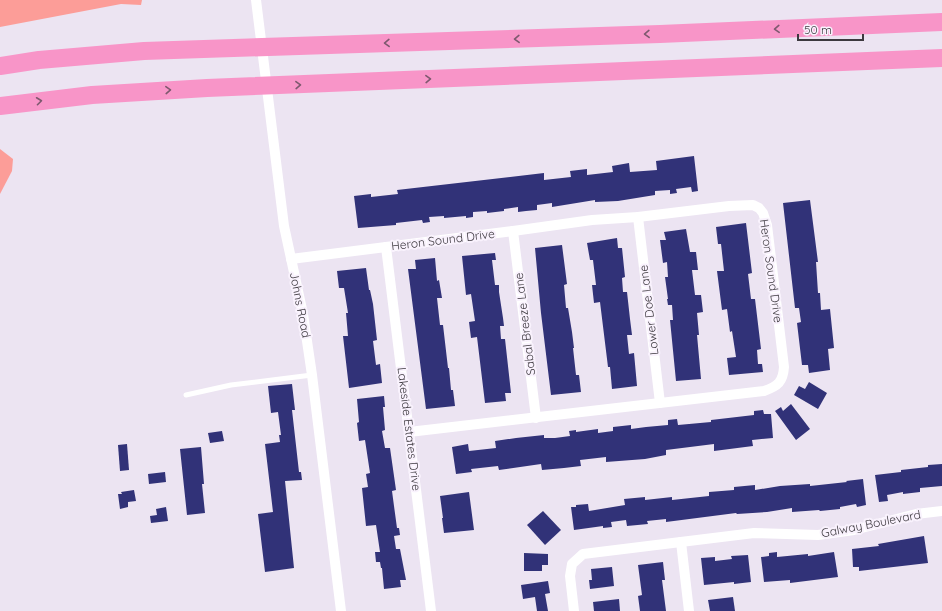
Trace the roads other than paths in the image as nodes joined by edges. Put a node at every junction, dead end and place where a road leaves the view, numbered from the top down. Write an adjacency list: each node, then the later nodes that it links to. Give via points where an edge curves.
1 (256, 0): 9 (street, Johns Road, via 284,226)
2 (942, 22): 4 (highway, one-way to 4, via 144,51)
3 (942, 58): 5 (highway, one-way to 3, via 92,95 207,88)
4 (0, 66)
5 (0, 106)
6 (638, 217): 7 (street, Heron Sound Drive, via 592,220); 12 (street, Lower Doe Lane); 12 (street, Heron Sound Drive, via 752,205 759,208 767,225 784,367 783,376 775,388)
7 (513, 232): 8 (street, Heron Sound Drive); 13 (street, Sabal Breeze Lane)
8 (386, 247): 9 (street, Heron Sound Drive); 14 (street, Lakeside Estates Drive)
9 (291, 259): 10 (street, Johns Road, via 303,314)
10 (312, 375): 11 (lane, via 231,385); 17 (street, Johns Road)
11 (186, 394)
12 (660, 403): 13 (street, Heron Sound Drive)
13 (536, 418): 14 (street, Heron Sound Drive)
14 (409, 432): 18 (street, Lakeside Estates Drive)
15 (942, 511): 16 (street, Galway Boulevard, via 818,535 754,533)
16 (681, 542): 19 (street, Galway Boulevard, via 583,554 572,564 570,576); 20 (street)
17 (341, 611)
18 (431, 611)
19 (574, 611)
20 (689, 611)

